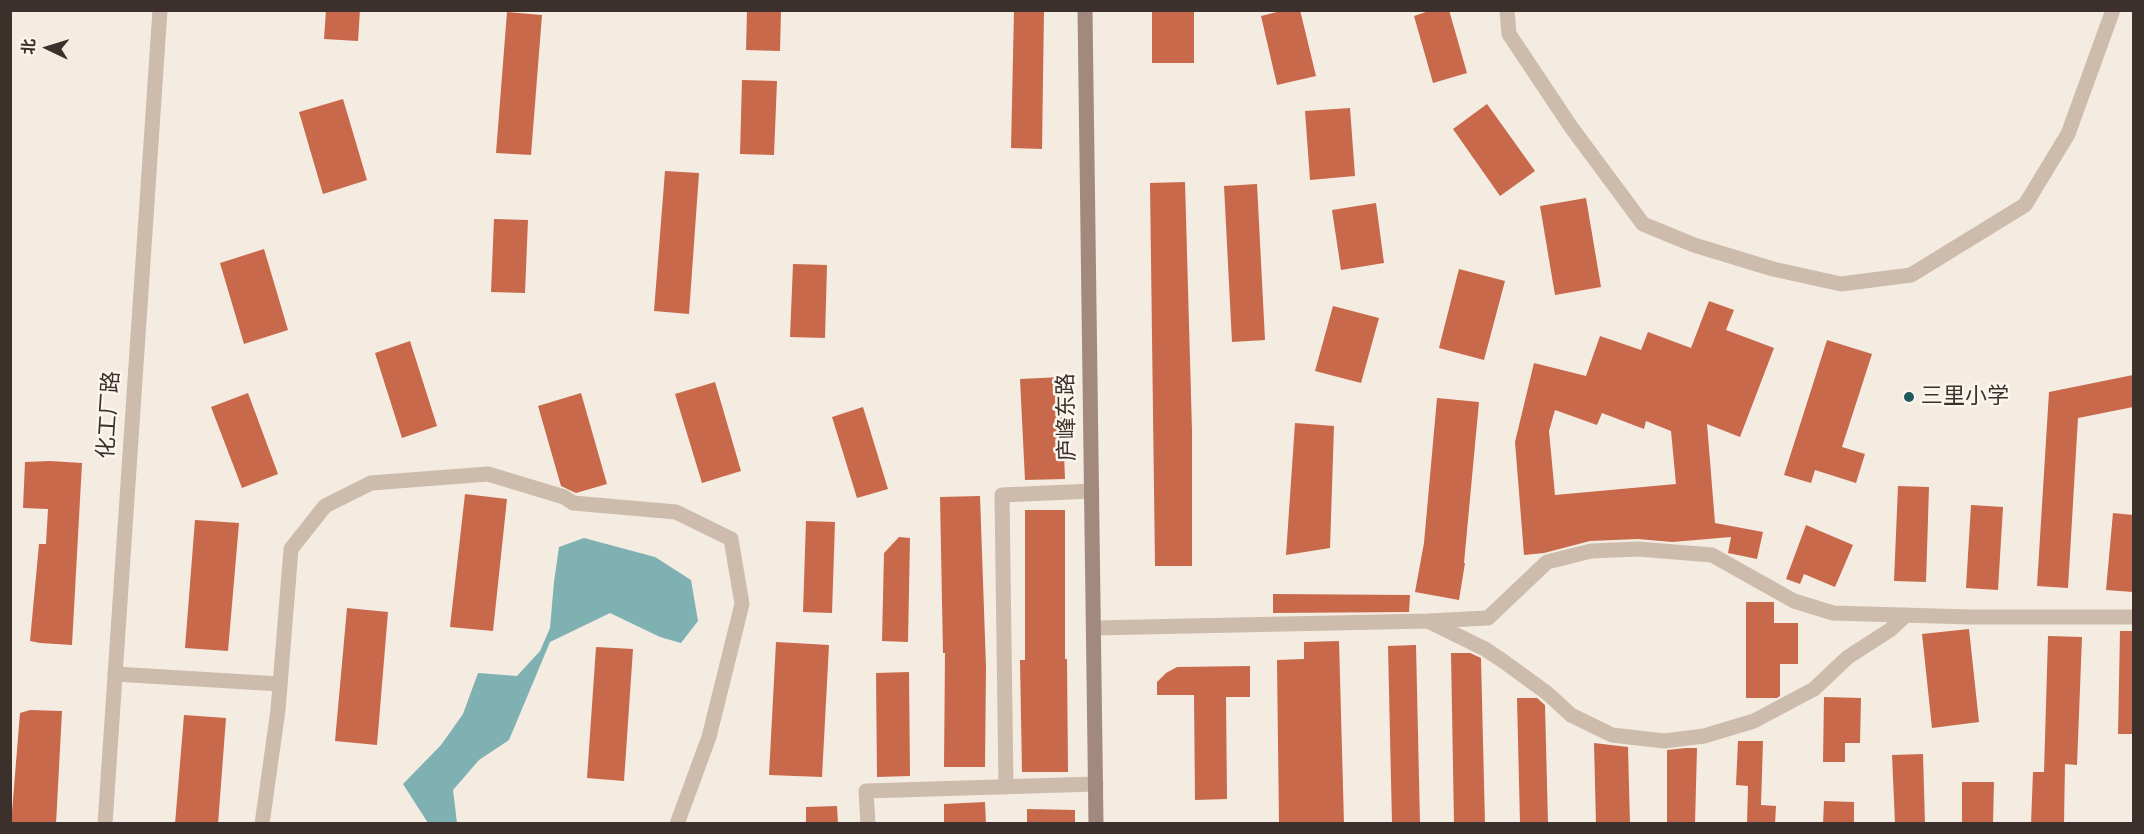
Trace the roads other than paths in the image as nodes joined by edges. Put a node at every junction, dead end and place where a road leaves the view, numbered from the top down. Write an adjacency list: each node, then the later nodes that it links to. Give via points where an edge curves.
1 (160, 10): 10 (street, 化工厂路)
2 (1085, 10): 5 (main road, 庐峰东路)
3 (1507, 10): 4 (street, via 1509,34 1643,224 1694,245 1773,269 1841,284 1911,275 2025,205 2068,134)
4 (2113, 10)
5 (1092, 491): 9 (main road, 庐峰东路); 13 (street, via 1002,495)
6 (1906, 615): 7 (street); 8 (street, via 1833,614 1794,601 1712,555 1638,549 1591,551 1546,562 1488,618); 8 (street, via 1848,657 1814,689 1754,721 1704,736 1664,741 1612,735 1571,715 1485,649)
7 (2133, 617)
8 (1428, 621): 9 (street)
9 (1094, 628): 12 (main road, 庐峰东路)
10 (115, 674): 11 (street); 14 (street, 化工厂路)
11 (280, 684): 15 (street); 16 (street, via 291,549 325,506 371,483 488,474 573,502 676,512 731,539 742,604 709,737)
12 (1095, 784): 13 (street); 18 (main road, 庐峰东路)
13 (1006, 787): 17 (street, via 866,791)
14 (105, 824)
15 (262, 824)
16 (677, 824)
17 (868, 824)
18 (1096, 824)

